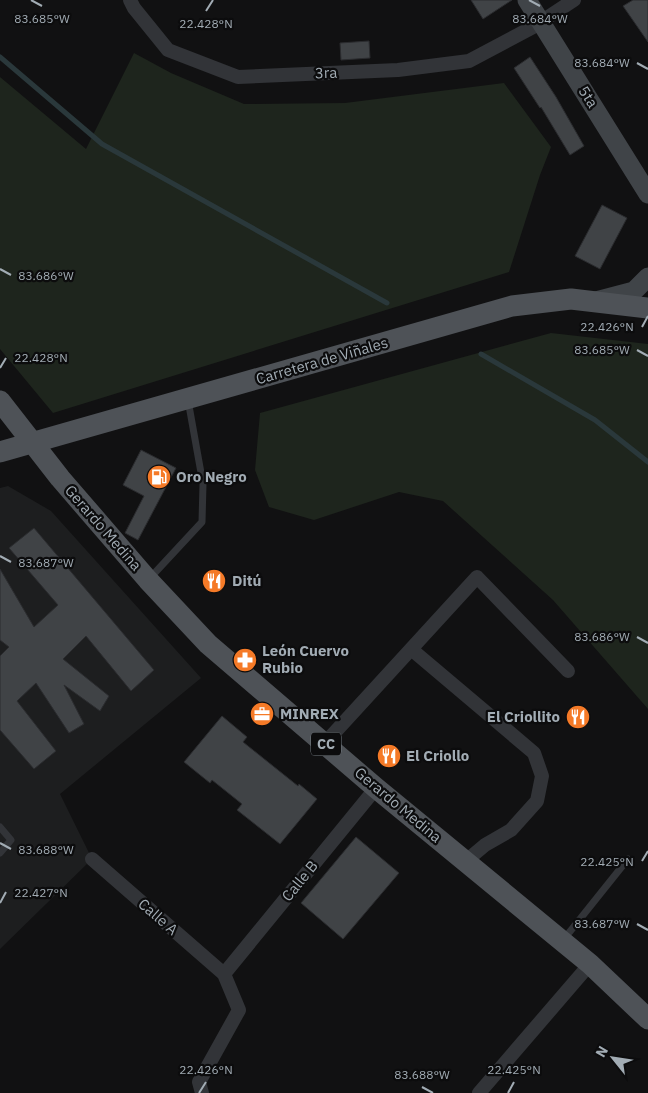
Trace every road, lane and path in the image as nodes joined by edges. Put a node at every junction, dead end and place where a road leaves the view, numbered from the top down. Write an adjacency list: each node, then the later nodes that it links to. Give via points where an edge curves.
1 (130, 0): 4 (street, 3ra, via 168,50 238,77 398,70 469,61)
2 (527, 0): 4 (street, 5ta)
3 (574, 0): 4 (street, 3ra)
4 (541, 22): 5 (street, 5ta)
5 (648, 194)
6 (648, 277): 7 (street, via 634,291)
7 (594, 301): 8 (main road, Carretera de Viñales); 9 (main road, Carretera de Viñales, via 571,299 512,306)
8 (648, 308)
9 (188, 399): 11 (main road, Carretera de Viñales); 13 (lane, via 204,484 202,522)
10 (0, 401): 11 (main road, Gerardo Medina / CC)
11 (32, 442): 12 (main road, Carretera de Viñales); 13 (main road, Gerardo Medina / CC)
12 (0, 452)
13 (148, 580): 16 (main road, Gerardo Medina / CC, via 208,644)
14 (411, 649): 15 (street, via 477,577); 16 (street); 22 (street, via 534,753 542,776 537,801 511,830)
15 (568, 671)
16 (326, 743): 17 (main road, Gerardo Medina / CC)
17 (376, 788): 22 (main road, Gerardo Medina / CC); 25 (street, Calle B)
18 (0, 827): 19 (lane, via 11,840)
19 (0, 853)
20 (92, 859): 25 (street, Calle A)
21 (628, 859): 23 (lane)
22 (466, 861): 23 (main road, Gerardo Medina / CC)
23 (562, 941): 24 (main road, Gerardo Medina / CC)
24 (590, 964): 26 (main road, Gerardo Medina / CC); 28 (street)
25 (224, 974): 27 (street, via 239,1010 199,1082)
26 (648, 1019)
27 (202, 1093)
28 (479, 1093)

